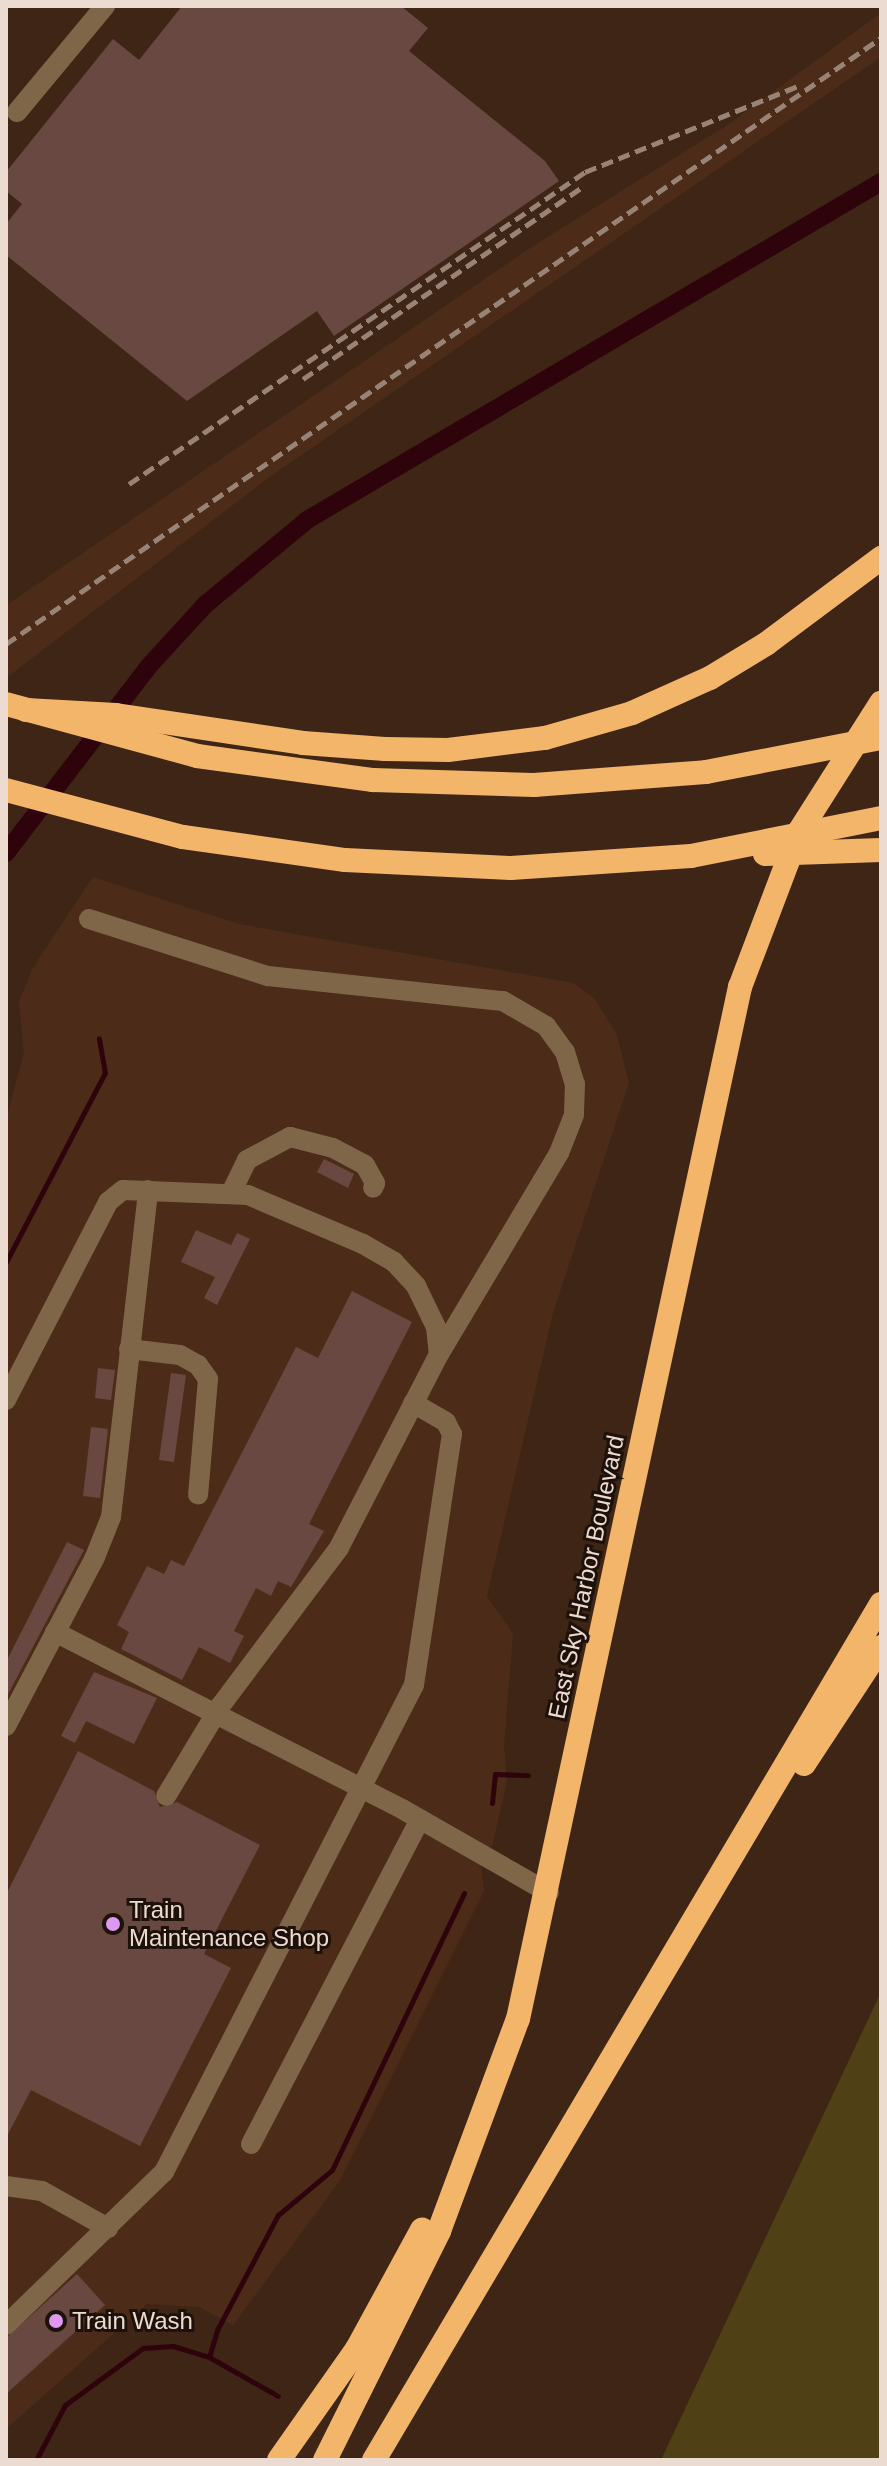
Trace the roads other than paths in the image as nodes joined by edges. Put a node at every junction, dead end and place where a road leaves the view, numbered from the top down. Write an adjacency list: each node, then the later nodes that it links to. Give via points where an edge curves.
1 (105, 6): 2 (lane)
2 (17, 112)
3 (881, 558): 5 (highway, via 775,638 710,678 632,713 575,731 483,747 417,750)
4 (881, 703): 28 (highway, East Sky Harbor Boulevard, via 799,832 740,987)
5 (16, 707): 6 (highway, bridge, via 197,756 325,776 469,786 706,772)
6 (881, 738)
7 (6, 790): 10 (highway, via 183,837 313,857 545,867)
8 (881, 818): 10 (highway, bridge)
9 (881, 850): 10 (highway, bridge)
10 (691, 856)
11 (89, 919): 16 (lane, via 268,976 503,1001 533,1015 557,1038 575,1084 570,1131)
12 (373, 1188): 14 (lane, via 365,1165 333,1148 290,1137 247,1160)
13 (148, 1190): 14 (lane); 15 (lane); 17 (lane, via 123,1190 111,1198)
14 (231, 1193): 16 (lane, via 267,1201 394,1262 424,1299 436,1327)
15 (129, 1349): 19 (lane, via 180,1355 198,1365 208,1379); 21 (lane, via 111,1517)
16 (439, 1354): 18 (lane)
17 (6, 1400)
18 (413, 1403): 23 (lane, via 339,1548); 25 (lane, via 452,1430 438,1544 416,1679)
19 (198, 1495)
20 (881, 1604): 31 (highway)
21 (55, 1632): 23 (lane); 24 (lane)
22 (881, 1647): 31 (highway, via 775,1810 620,2069)
23 (216, 1713): 25 (lane); 26 (lane)
24 (6, 1726)
25 (363, 1788): 27 (lane); 32 (lane, via 164,2172)
26 (166, 1796)
27 (420, 1819): 28 (lane); 29 (lane)
28 (546, 1901): 34 (highway, via 451,2163 416,2243 350,2361); 35 (highway, East Sky Harbor Boulevard, via 518,2019 474,2142 399,2318)
29 (251, 2144)
30 (6, 2186): 32 (lane, via 42,2191)
31 (524, 2210): 36 (highway)
32 (108, 2228): 33 (lane)
33 (6, 2325)
34 (279, 2460)
35 (325, 2460)
36 (374, 2460)

